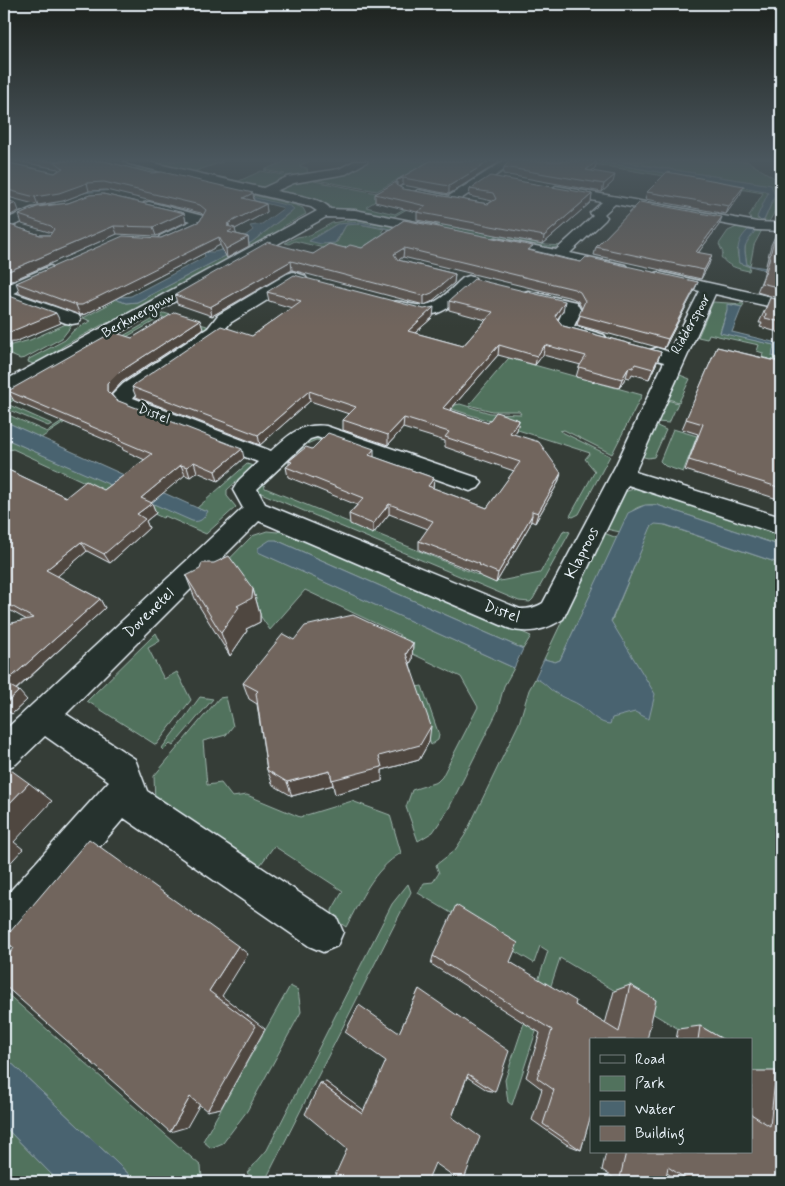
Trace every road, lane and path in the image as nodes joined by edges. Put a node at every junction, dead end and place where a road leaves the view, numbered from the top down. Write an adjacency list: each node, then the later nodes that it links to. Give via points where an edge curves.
1 (25, 216): 7 (street)
2 (190, 216): 13 (street, via 199,220 196,225)
3 (318, 216): 31 (street, Berkmergouw)
4 (367, 216): 10 (street)
5 (600, 216): 14 (street)
6 (703, 216): 8 (street)
7 (5, 225): 9 (street)
8 (776, 227)
9 (23, 230)
10 (450, 232)
11 (512, 236): 14 (street, via 544,243 557,242)
12 (478, 238): 14 (street)
13 (152, 242)
14 (564, 250): 21 (street, via 638,272)
15 (66, 264): 24 (street)
16 (450, 276): 18 (street)
17 (736, 278): 23 (street)
18 (469, 281): 20 (street); 25 (street, via 429,312)
19 (312, 282): 32 (street, Distel, via 293,277 224,318 214,332 122,395 128,404)
20 (486, 286)
21 (710, 288): 23 (street); 30 (street, Ridderspoor)
22 (512, 292): 28 (street, via 570,306 573,311 564,325 566,330)
23 (728, 292): 26 (street)
24 (4, 294): 27 (street)
25 (378, 301)
26 (781, 304)
27 (72, 319)
28 (619, 344)
29 (637, 349): 30 (street, Ridderspoor)
30 (675, 359): 33 (street, Klaproos)
31 (4, 389)
32 (274, 460): 34 (street, via 304,434 326,432); 35 (street, via 245,490)
33 (621, 475): 36 (street); 37 (street, Klaproos, via 553,611)
34 (470, 483)
35 (256, 510): 37 (street, Distel, via 518,620); 38 (street, Dovenetel)
36 (781, 526)
37 (533, 621)
38 (42, 716): 39 (street, Dovenetel); 40 (street, via 123,771)
39 (4, 754)
40 (128, 786): 41 (street); 42 (street, via 133,803)
41 (4, 928)
42 (323, 932)

